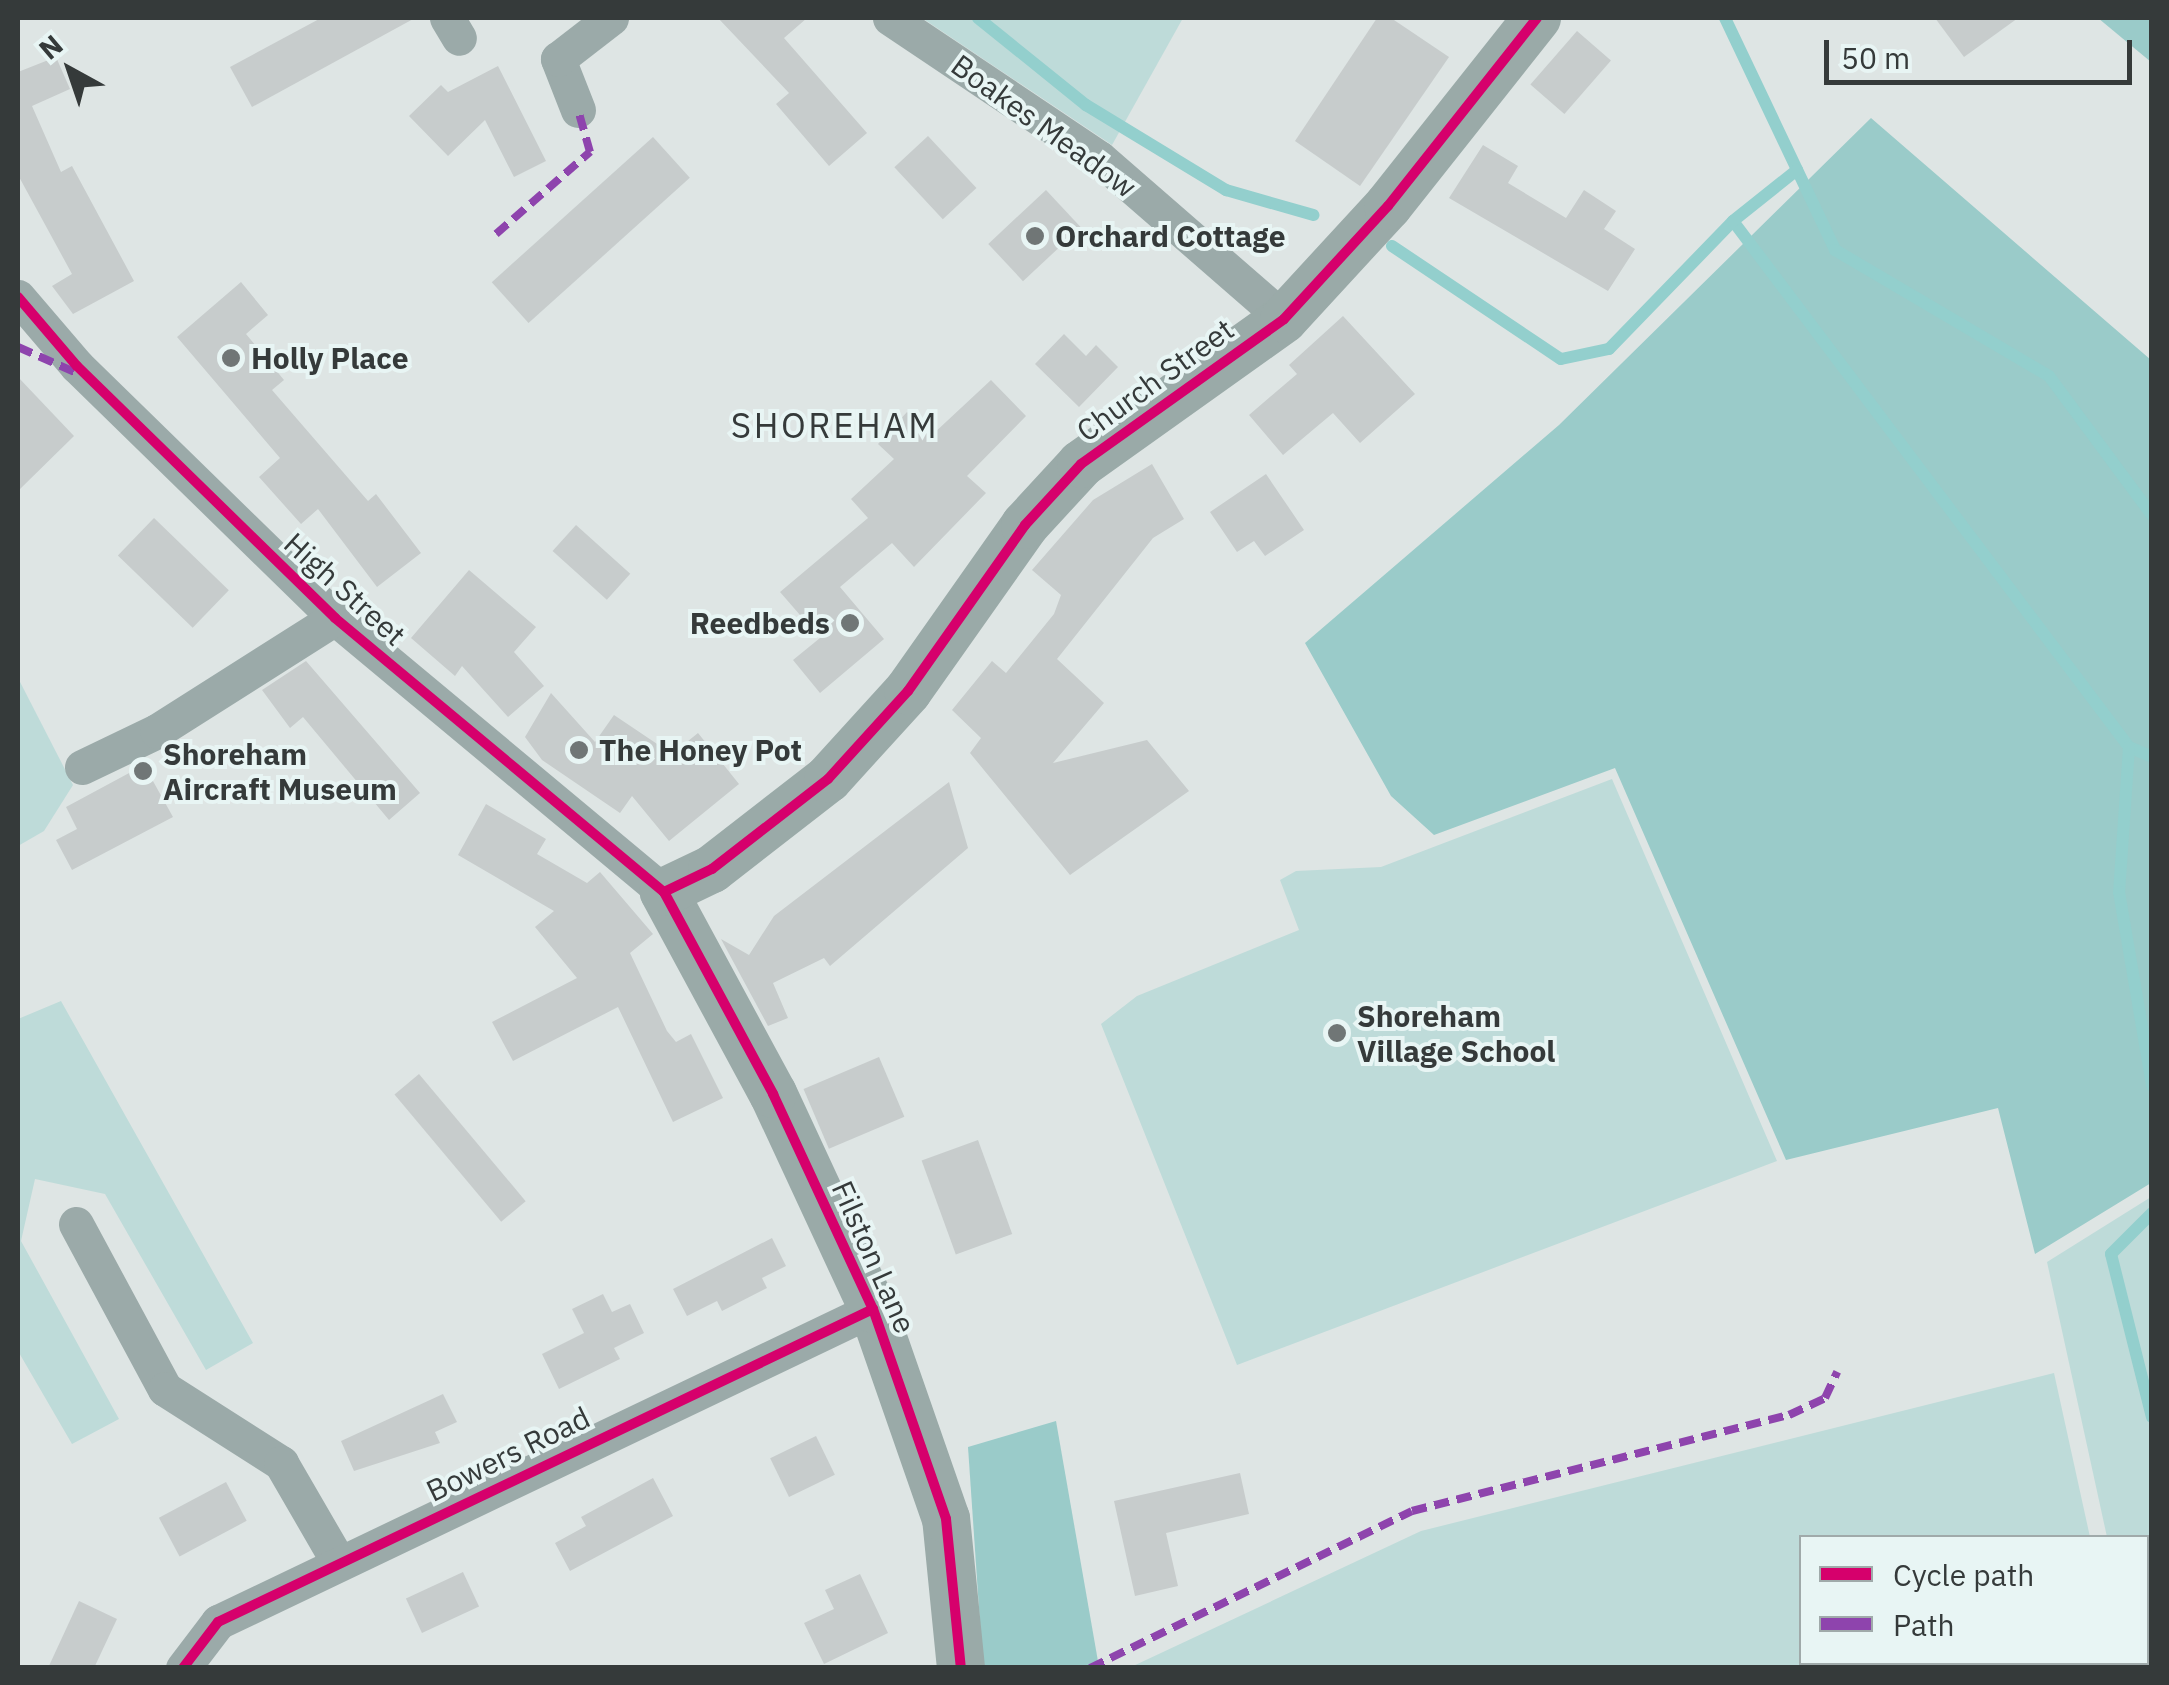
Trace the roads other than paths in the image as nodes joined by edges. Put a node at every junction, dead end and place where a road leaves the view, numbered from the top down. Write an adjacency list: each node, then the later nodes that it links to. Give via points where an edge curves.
1 (611, 18): 4 (street, via 558,59)
2 (890, 18): 6 (street, Boakes Meadow, via 1099,158)
3 (1537, 18): 6 (street, Church Street, via 1388,206)
4 (578, 110)
5 (18, 297): 7 (street, High Street, via 77,366)
6 (1284, 319): 9 (street, Church Street, via 1082,464 1025,525 908,692 828,779 712,869)
7 (335, 618): 8 (street, via 157,731); 9 (street, High Street)
8 (82, 768)
9 (664, 892): 11 (street, Filston Lane, via 739,1026)
10 (76, 1224): 12 (street, via 166,1389 282,1463)
11 (873, 1309): 12 (street, Bowers Road); 14 (street, Filston Lane, via 946,1519)
12 (339, 1563): 13 (street, Bowers Road, via 218,1622)
13 (183, 1668)
14 (961, 1668)

